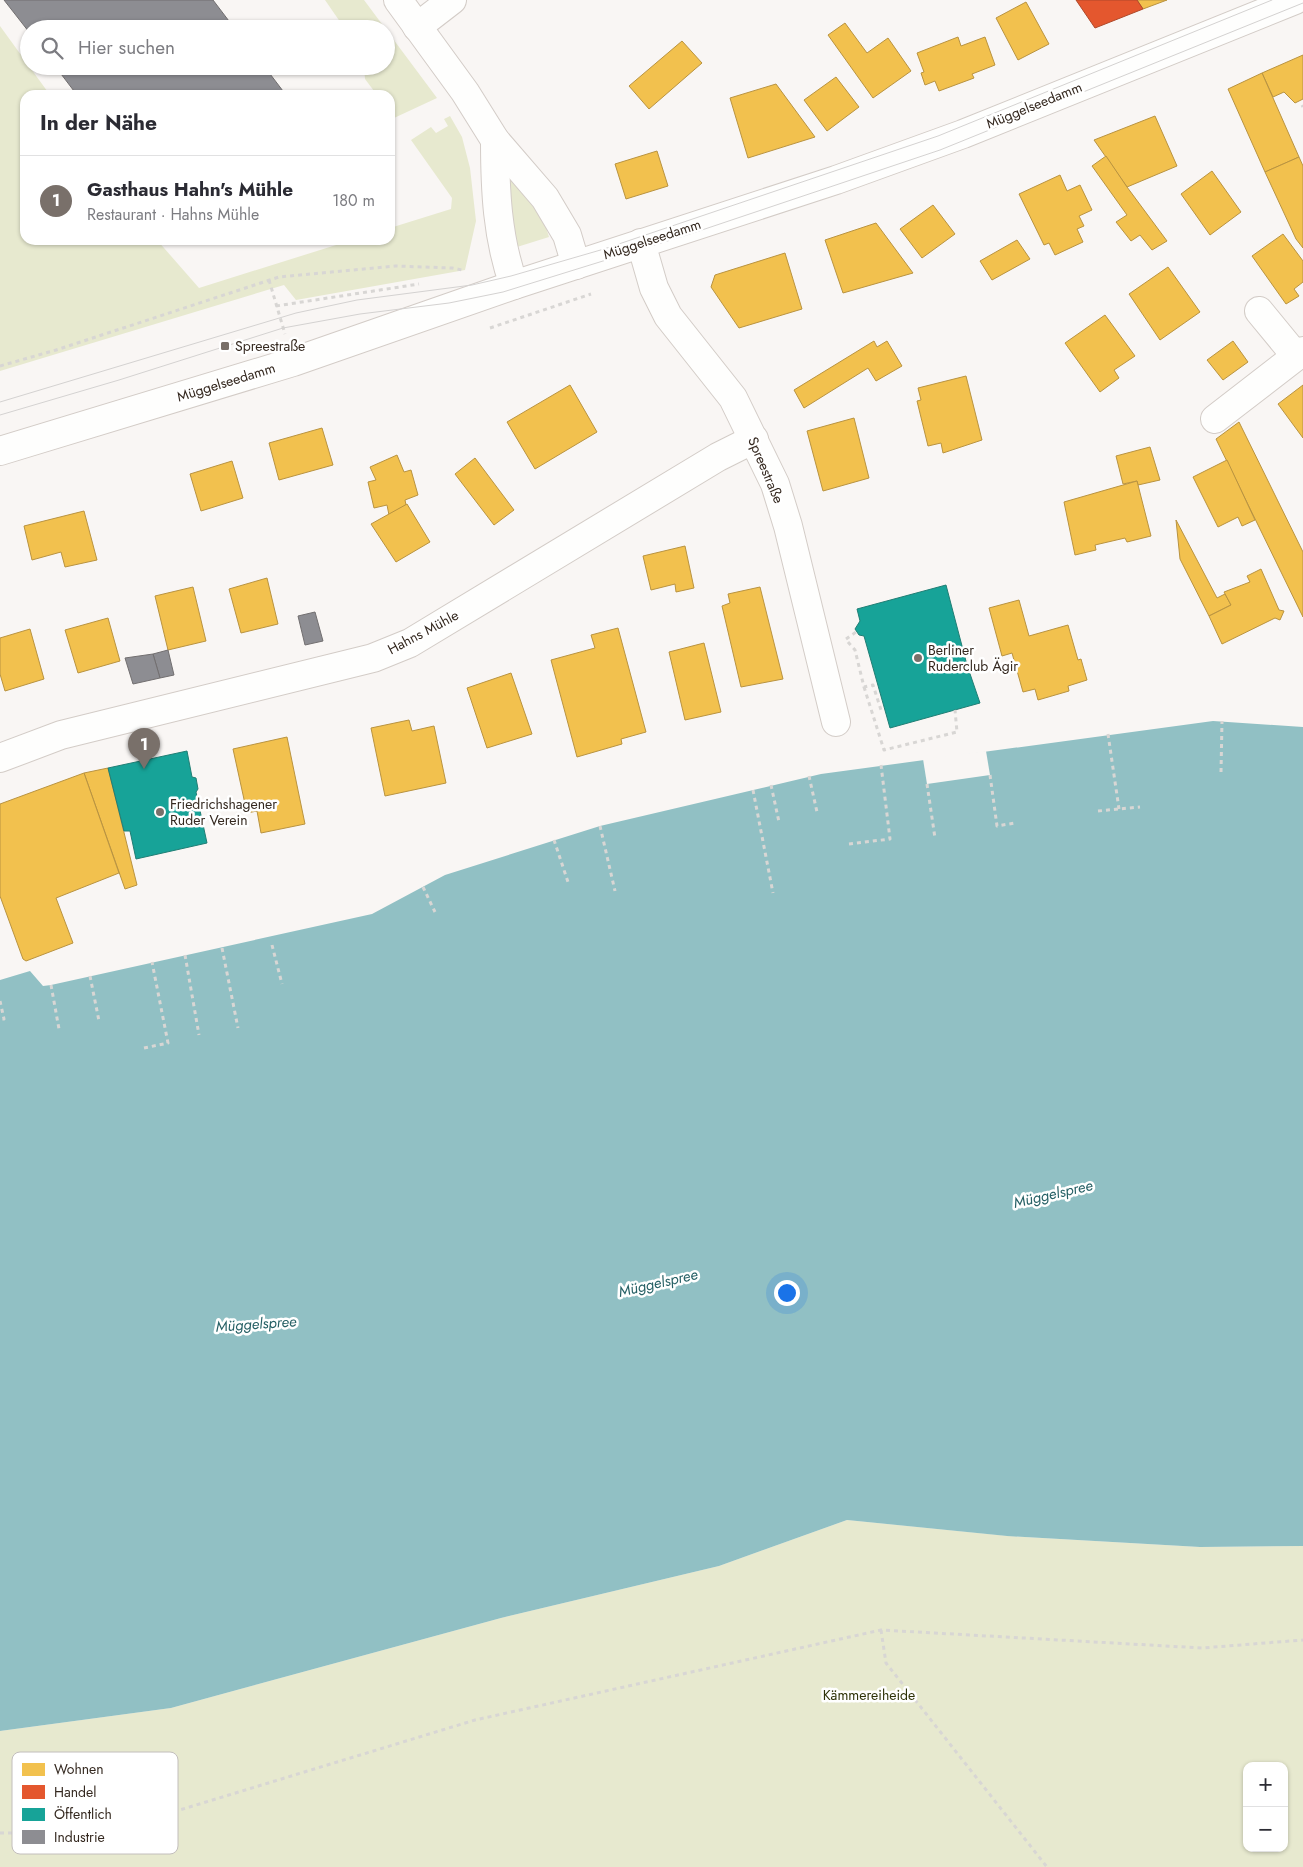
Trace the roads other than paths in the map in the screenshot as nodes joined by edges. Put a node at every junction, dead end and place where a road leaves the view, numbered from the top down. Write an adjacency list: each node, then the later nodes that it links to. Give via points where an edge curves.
1 (398, 0): 4 (street)
2 (452, 0): 4 (street)
3 (1295, 0): 6 (street, Müggelseedamm, via 955,137 836,180)
4 (417, 27): 5 (street, via 465,92)
5 (495, 140): 7 (street, via 545,198 567,235); 8 (street, via 499,232)
6 (641, 243): 7 (street, Müggelseedamm); 12 (street, Spreestraße, via 654,288 668,316 733,398)
7 (576, 265): 8 (street, Müggelseedamm)
8 (514, 285): 13 (street, Müggelseedamm, via 293,362)
9 (1259, 311): 10 (street)
10 (1299, 354): 11 (street)
11 (1215, 419)
12 (754, 439): 14 (street, Spreestraße, via 788,526); 15 (street, Hahns Mühle, via 410,643 373,658 61,735)
13 (0, 451)
14 (836, 722)
15 (0, 758)

